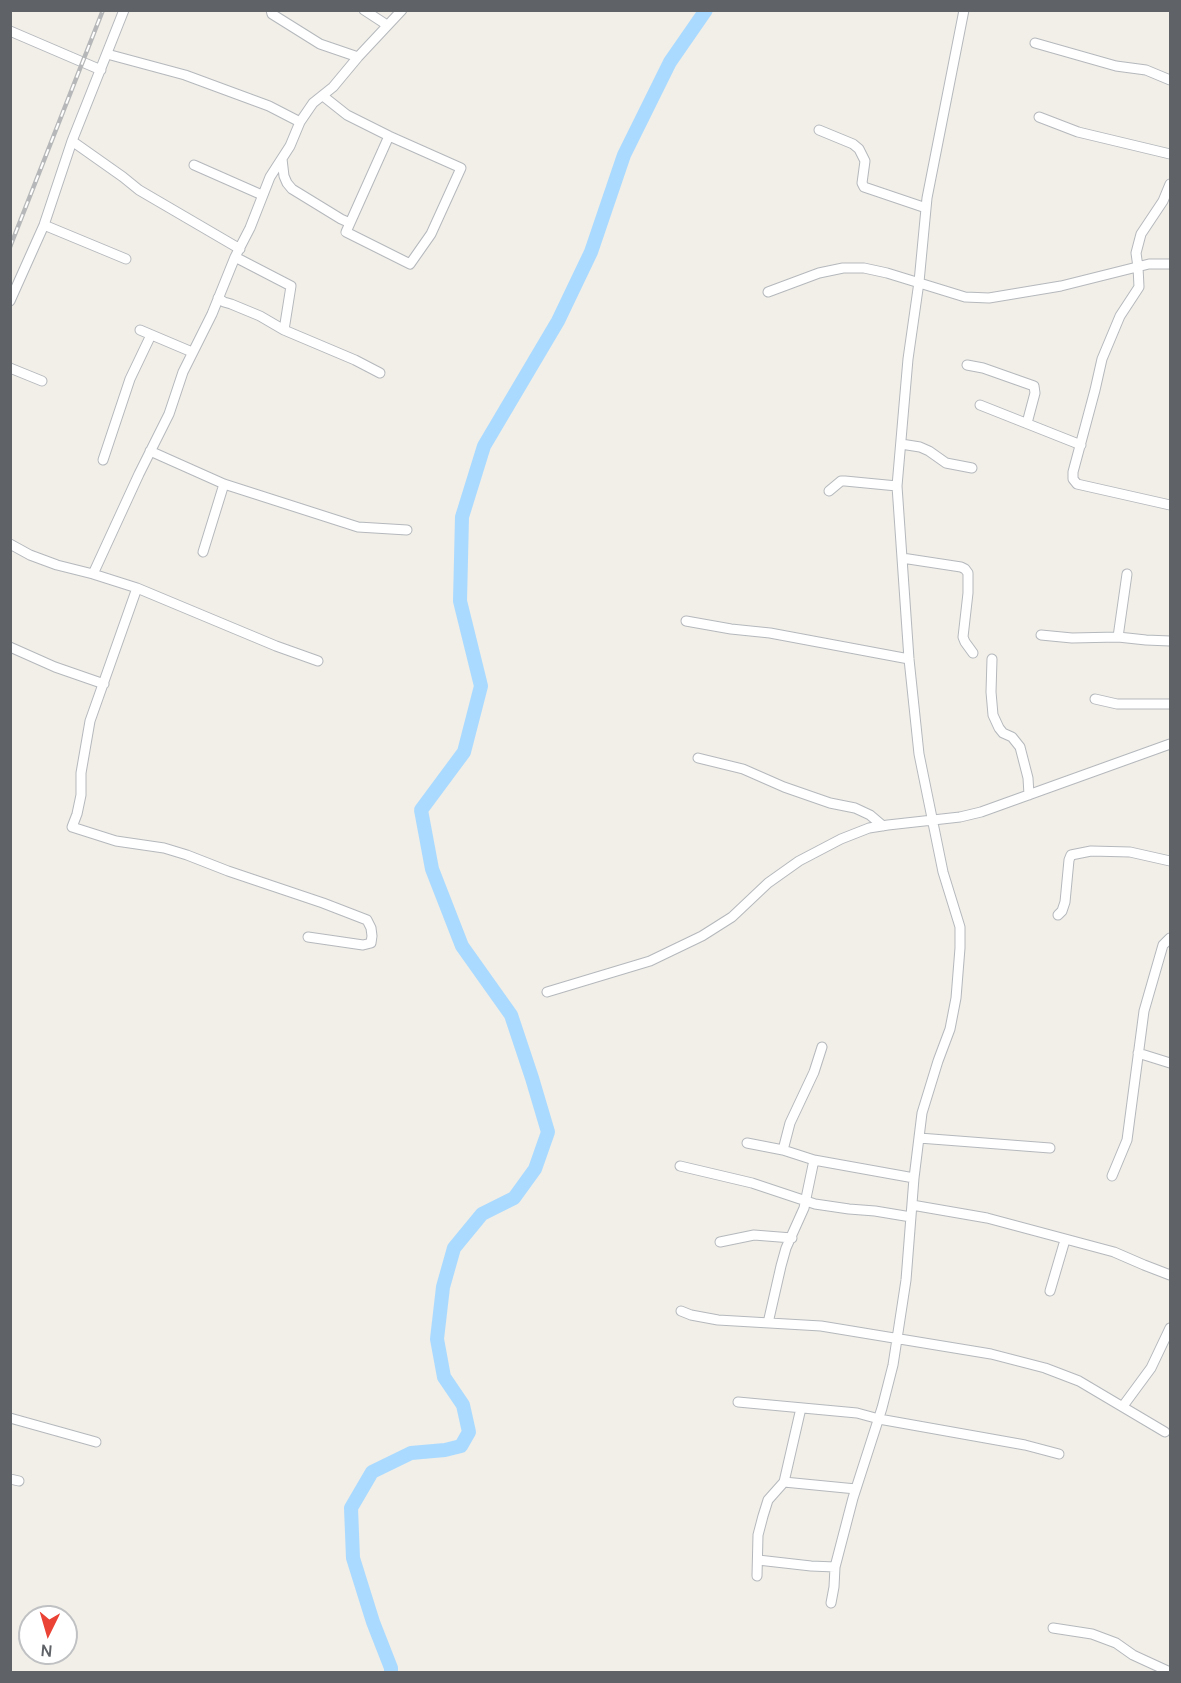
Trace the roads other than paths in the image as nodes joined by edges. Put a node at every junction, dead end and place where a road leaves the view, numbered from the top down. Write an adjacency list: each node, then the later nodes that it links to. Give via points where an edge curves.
1 (124, 10): 9 (street)
2 (271, 10): 10 (street, via 311,38)
3 (364, 10): 6 (street)
4 (402, 10): 6 (street)
5 (964, 10): 24 (street)
6 (387, 25): 10 (street)
7 (10, 31): 11 (street)
8 (1035, 43): 12 (street, via 1116,66 1146,70)
9 (107, 54): 11 (street); 15 (street, via 185,75 269,106)
10 (358, 57): 13 (street)
11 (101, 70): 18 (street)
12 (1170, 80)
13 (323, 96): 15 (street); 17 (street, via 347,116)
14 (1038, 117): 19 (street, via 1078,132)
15 (300, 122): 20 (street)
16 (819, 130): 24 (street, via 859,149 865,161 864,187)
17 (389, 136): 25 (street); 25 (street, via 461,168 431,234 410,264 346,232)
18 (72, 141): 26 (street); 27 (street, via 139,190)
19 (1170, 154)
20 (282, 159): 23 (street); 25 (street, via 284,176 292,189)
21 (194, 165): 23 (street)
22 (1170, 184): 30 (street, via 1141,234 1136,253)
23 (262, 195): 27 (street)
24 (926, 208): 31 (street)
25 (350, 224)
26 (44, 225): 28 (street); 34 (street)
27 (238, 253): 33 (street); 36 (street, via 291,286)
28 (126, 259)
29 (1170, 264): 30 (street)
30 (1138, 267): 31 (street, via 989,298 965,297); 46 (street, via 1138,287 1120,316 1102,360)
31 (919, 282): 32 (street, via 864,268 843,268); 45 (street)
32 (768, 292)
33 (218, 298): 36 (street); 38 (street)
34 (10, 301)
35 (140, 330): 37 (street)
36 (284, 330): 41 (street)
37 (151, 335): 38 (street); 48 (street, via 130,379)
38 (192, 352): 47 (street)
39 (967, 365): 44 (street, via 1034,386)
40 (10, 368): 42 (street)
41 (380, 373)
42 (42, 381)
43 (980, 405): 44 (street)
44 (1027, 423): 46 (street)
45 (901, 444): 49 (street, via 920,447 946,463); 51 (street)
46 (1081, 445): 53 (street, via 1073,472 1077,484)
47 (150, 452): 50 (street); 58 (street)
48 (103, 460)
49 (972, 468)
50 (224, 484): 54 (street, via 358,527); 56 (street)
51 (897, 486): 52 (street, via 841,481); 57 (street)
52 (829, 491)
53 (1170, 505)
54 (407, 530)
55 (10, 544): 58 (street, via 57,565)
56 (202, 552)
57 (902, 558): 66 (street, via 965,569 968,592 963,637); 67 (street)
58 (93, 574): 60 (street)
59 (1127, 574): 63 (street)
60 (137, 588): 69 (street); 70 (street)
61 (686, 621): 67 (street)
62 (1041, 635): 63 (street)
63 (1118, 637): 64 (street)
64 (1170, 641)
65 (10, 647): 70 (street)
66 (974, 653)
67 (909, 658): 76 (street, via 919,754)
68 (992, 658): 75 (street, via 993,715 1003,733 1020,747)
69 (318, 661)
70 (104, 684): 80 (street, via 90,721 81,795 72,827 117,841 188,855 323,903 367,920 372,936 371,943 363,945)
71 (1095, 699): 72 (street, via 1117,704)
72 (1170, 704)
73 (1170, 744): 75 (street)
74 (698, 758): 77 (street, via 743,769 784,787 855,808 870,814)
75 (1029, 795): 76 (street, via 960,818)
76 (933, 820): 77 (street); 86 (street, via 943,872 960,927 960,948 950,1029 926,1098)
77 (883, 826): 82 (street, via 841,839 799,861 768,883 732,917 702,936 650,961)
78 (1170, 861): 79 (street, via 1130,852 1071,855 1065,902)
79 (1058, 915)
80 (308, 937)
81 (1170, 938): 84 (street, via 1163,945 1144,1011)
82 (547, 992)
83 (822, 1047): 89 (street, via 790,1123)
84 (1138, 1053): 85 (street); 92 (street, via 1127,1140)
85 (1170, 1063)
86 (919, 1138): 88 (street); 93 (street)
87 (747, 1143): 89 (street)
88 (1050, 1148)
89 (783, 1150): 90 (street)
90 (814, 1160): 93 (street); 94 (street)
91 (680, 1166): 94 (street, via 752,1182)
92 (1112, 1176)
93 (914, 1178): 95 (street)
94 (806, 1201): 96 (street); 97 (street)
95 (912, 1205): 96 (street); 98 (street, via 987,1218)
96 (911, 1217): 105 (street)
97 (792, 1238): 99 (street, via 754,1235); 103 (street, via 786,1248)
98 (1065, 1240): 100 (street, via 1114,1252); 101 (street)
99 (720, 1242)
100 (1170, 1275)
101 (1050, 1291)
102 (681, 1311): 103 (street, via 717,1320)
103 (768, 1323): 105 (street, via 821,1326)
104 (1170, 1328): 107 (street, via 1151,1368)
105 (897, 1338): 107 (street, via 992,1354 1045,1368 1079,1381); 110 (street)
106 (738, 1402): 108 (street)
107 (1123, 1406): 111 (street)
108 (801, 1408): 110 (street); 114 (street)
109 (10, 1418): 112 (street)
110 (879, 1419): 113 (street); 115 (street)
111 (1165, 1432)
112 (96, 1442)
113 (1059, 1454)
114 (784, 1482): 115 (street); 116 (street, via 768,1500 758,1535)
115 (856, 1489): 117 (street)
116 (758, 1560): 117 (street); 118 (street)
117 (835, 1567): 119 (street)
118 (757, 1576)
119 (831, 1603)
120 (1053, 1628): 121 (street, via 1092,1634 1116,1643)
121 (1170, 1672)

